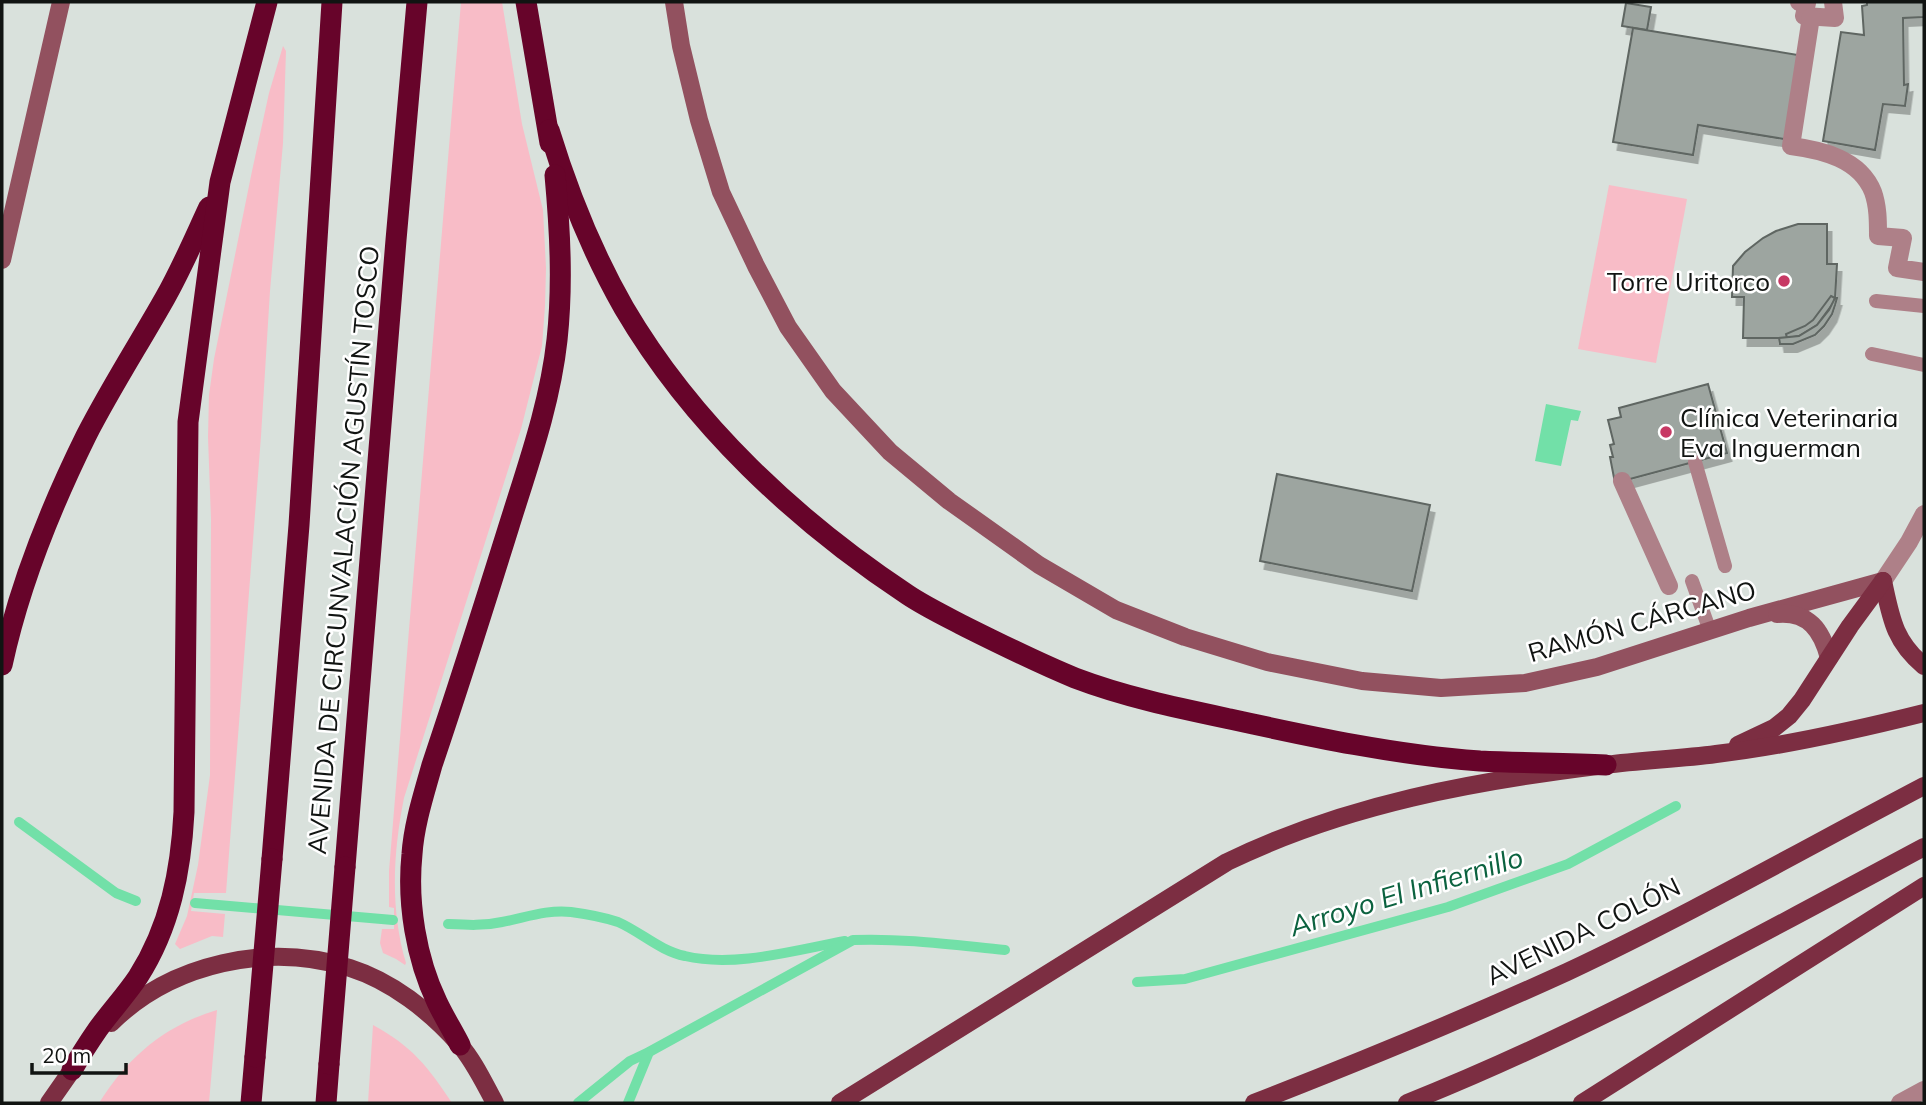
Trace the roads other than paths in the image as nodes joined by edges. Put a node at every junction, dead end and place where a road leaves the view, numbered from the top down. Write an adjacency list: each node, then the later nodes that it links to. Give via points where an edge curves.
1 (61, 2): 12 (main road)
2 (267, 2): 11 (highway)
3 (332, 2): 40 (highway, AVENIDA DE CIRCUNVALACIÓN AGUSTÍN TOSCO, bridge, via 300,511)
4 (417, 2): 41 (highway, AVENIDA DE CIRCUNVALACIÓN AGUSTÍN TOSCO, bridge)
5 (526, 2): 10 (highway)
6 (674, 2): 26 (main road, RAMÓN CÁRCANO, via 699,120 721,191 789,327 833,391 890,452 1039,565 1116,610 1185,637 1267,662 1362,681 1441,688 1525,683 1597,667)
7 (1799, 2): 9 (street)
8 (1833, 2): 9 (street, via 1835,18)
9 (1809, 7): 13 (street, via 1791,146 1835,156 1866,179 1877,209 1878,236 1903,238 1897,268)
10 (549, 130): 32 (highway, via 573,202 607,276 670,376 724,441 777,494 910,596 1065,674 1173,707 1406,752 1478,761); 36 (highway, via 561,281 552,372 526,471 432,765 412,853 411,897 420,953 436,1001)
11 (220, 182): 28 (highway, via 191,248 105,401 48,518); 37 (highway, via 188,422 180,868 165,922 139,974)
12 (2, 260)
13 (1924, 272)
14 (1876, 300): 15 (lane)
15 (1924, 306)
16 (1872, 354): 17 (lane)
17 (1924, 365)
18 (1695, 462): 21 (lane)
19 (1622, 481): 24 (street)
20 (1924, 514): 23 (street)
21 (1725, 566)
22 (1692, 581): 26 (lane)
23 (1883, 581): 25 (main road, RAMÓN CÁRCANO); 27 (main road); 29 (main road, via 1900,641)
24 (1669, 586)
25 (1749, 618): 26 (main road, RAMÓN CÁRCANO); 27 (main road, via 1799,615 1815,626)
26 (1710, 631)
27 (1829, 658): 31 (main road, via 1789,716)
28 (2, 665)
29 (1924, 666)
30 (1924, 713): 31 (main road, via 1796,742)
31 (1716, 754): 32 (main road)
32 (1606, 765): 43 (main road, via 1399,799 1251,850)
33 (1924, 786): 44 (main road, AVENIDA COLÓN, via 1568,971)
34 (1924, 846): 45 (main road, via 1596,1019)
35 (1924, 886): 46 (main road)
36 (460, 1045): 37 (main road, via 422,1009 351,968 287,957 246,959 211,966 150,992 124,1010); 42 (main road)
37 (72, 1070): 39 (main road)
38 (1924, 1090): 47 (street)
39 (49, 1103)
40 (251, 1103)
41 (326, 1103)
42 (495, 1103)
43 (840, 1103)
44 (1254, 1103)
45 (1407, 1103)
46 (1583, 1103)
47 (1900, 1103)

